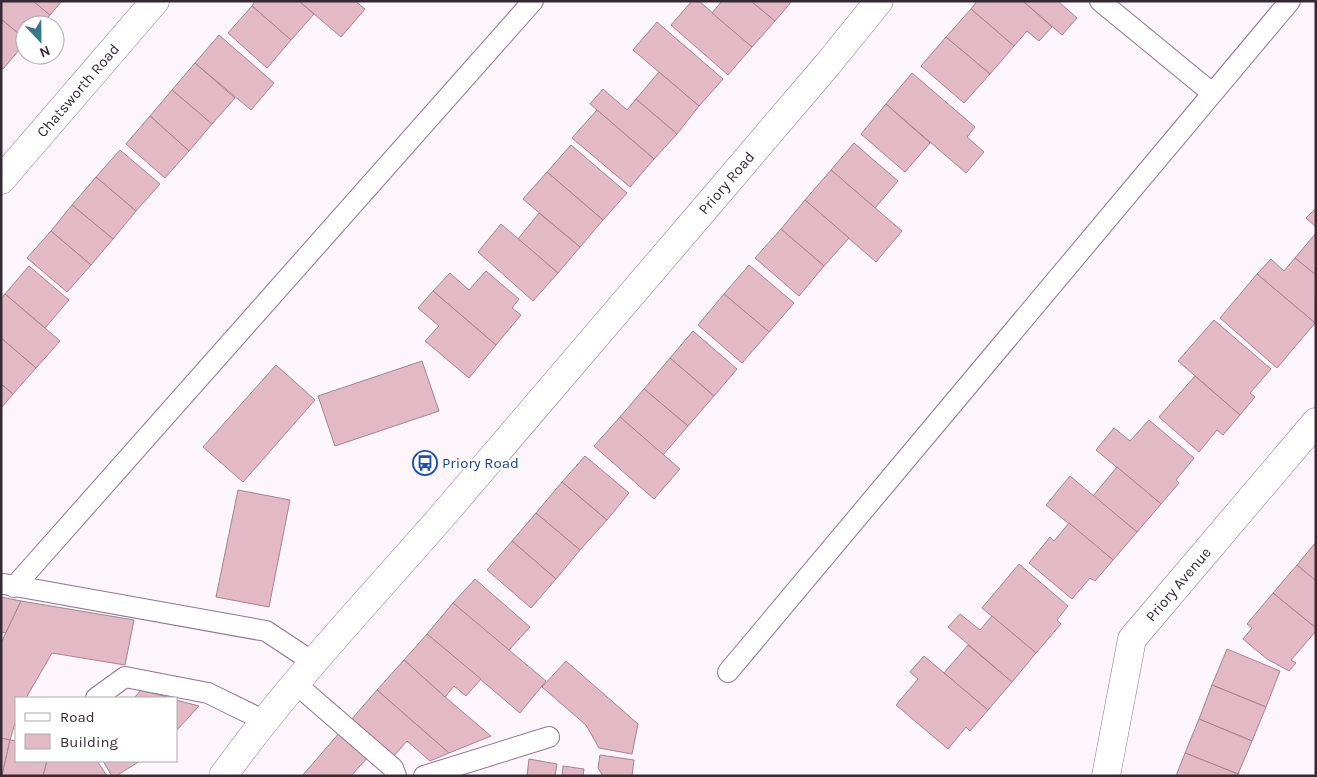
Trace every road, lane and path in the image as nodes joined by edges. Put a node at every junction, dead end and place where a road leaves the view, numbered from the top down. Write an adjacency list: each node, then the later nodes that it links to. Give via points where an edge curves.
1 (155, 1): 7 (street, Chatsworth Road)
2 (533, 1): 9 (lane)
3 (880, 1): 10 (street, Priory Road)
4 (1100, 1): 6 (lane)
5 (1290, 1): 6 (lane)
6 (1212, 93): 11 (lane)
7 (1, 180)
8 (1316, 422): 19 (street, Priory Avenue, via 1132,639)
9 (8, 585): 10 (lane, via 266,631)
10 (313, 662): 12 (street, Priory Road)
11 (728, 672)
12 (296, 684): 14 (street, Priory Road); 17 (lane, via 393,768)
13 (97, 697): 14 (lane, via 124,677 208,693)
14 (264, 721): 16 (street, Priory Road)
15 (549, 737): 18 (lane)
16 (223, 776)
17 (396, 776)
18 (424, 776)
19 (1106, 776)

